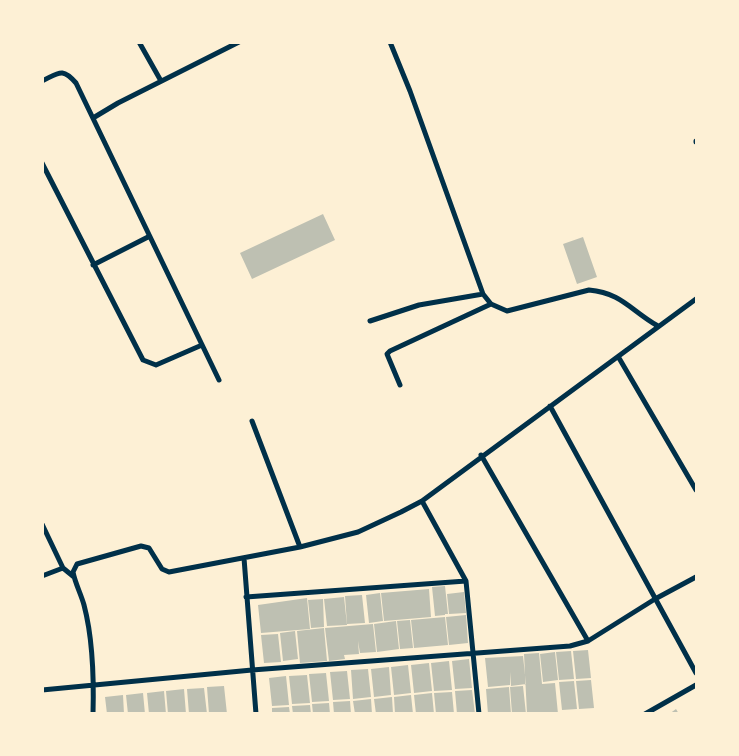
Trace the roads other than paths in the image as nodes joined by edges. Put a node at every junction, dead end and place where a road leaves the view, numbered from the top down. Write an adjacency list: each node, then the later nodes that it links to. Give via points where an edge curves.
1 (139, 42): 5 (street)
2 (239, 42): 5 (street)
3 (390, 42): 10 (street)
4 (42, 81): 6 (street, via 60,72 68,73)
5 (161, 81): 6 (street)
6 (93, 118): 8 (street)
7 (42, 163): 9 (street)
8 (148, 237): 9 (street); 15 (street)
9 (93, 265): 15 (street, via 143,360 156,365)
10 (483, 294): 12 (street); 13 (street, via 420,305)
11 (696, 299): 14 (street)
12 (491, 304): 14 (street, via 508,312 589,290 603,291 615,295 638,315); 18 (street, via 390,351 388,361)
13 (370, 321)
14 (658, 326): 16 (street)
15 (202, 345): 17 (street)
16 (619, 358): 19 (street); 22 (street)
17 (219, 380)
18 (400, 385)
19 (550, 406): 21 (street); 33 (street)
20 (252, 421): 25 (street)
21 (481, 455): 23 (street); 34 (street)
22 (696, 490)
23 (422, 501): 25 (street, via 358,532); 31 (street)
24 (42, 524): 27 (street)
25 (300, 547): 26 (street)
26 (244, 558): 30 (street, via 169,572 162,569 148,548 141,546 77,564); 32 (street)
27 (62, 568): 28 (street); 30 (street)
28 (42, 576)
29 (696, 577): 33 (street)
30 (74, 578): 38 (street, via 84,605)
31 (466, 582): 32 (street); 35 (street)
32 (246, 596): 36 (street)
33 (655, 600): 34 (street); 37 (street)
34 (588, 641): 35 (street, via 570,646 481,654)
35 (473, 651): 36 (street); 43 (street)
36 (252, 670): 38 (street); 42 (street)
37 (696, 673)
38 (94, 685): 40 (street); 41 (street)
39 (696, 685): 44 (street)
40 (42, 690)
41 (93, 714)
42 (256, 714)
43 (479, 714)
44 (645, 714)

